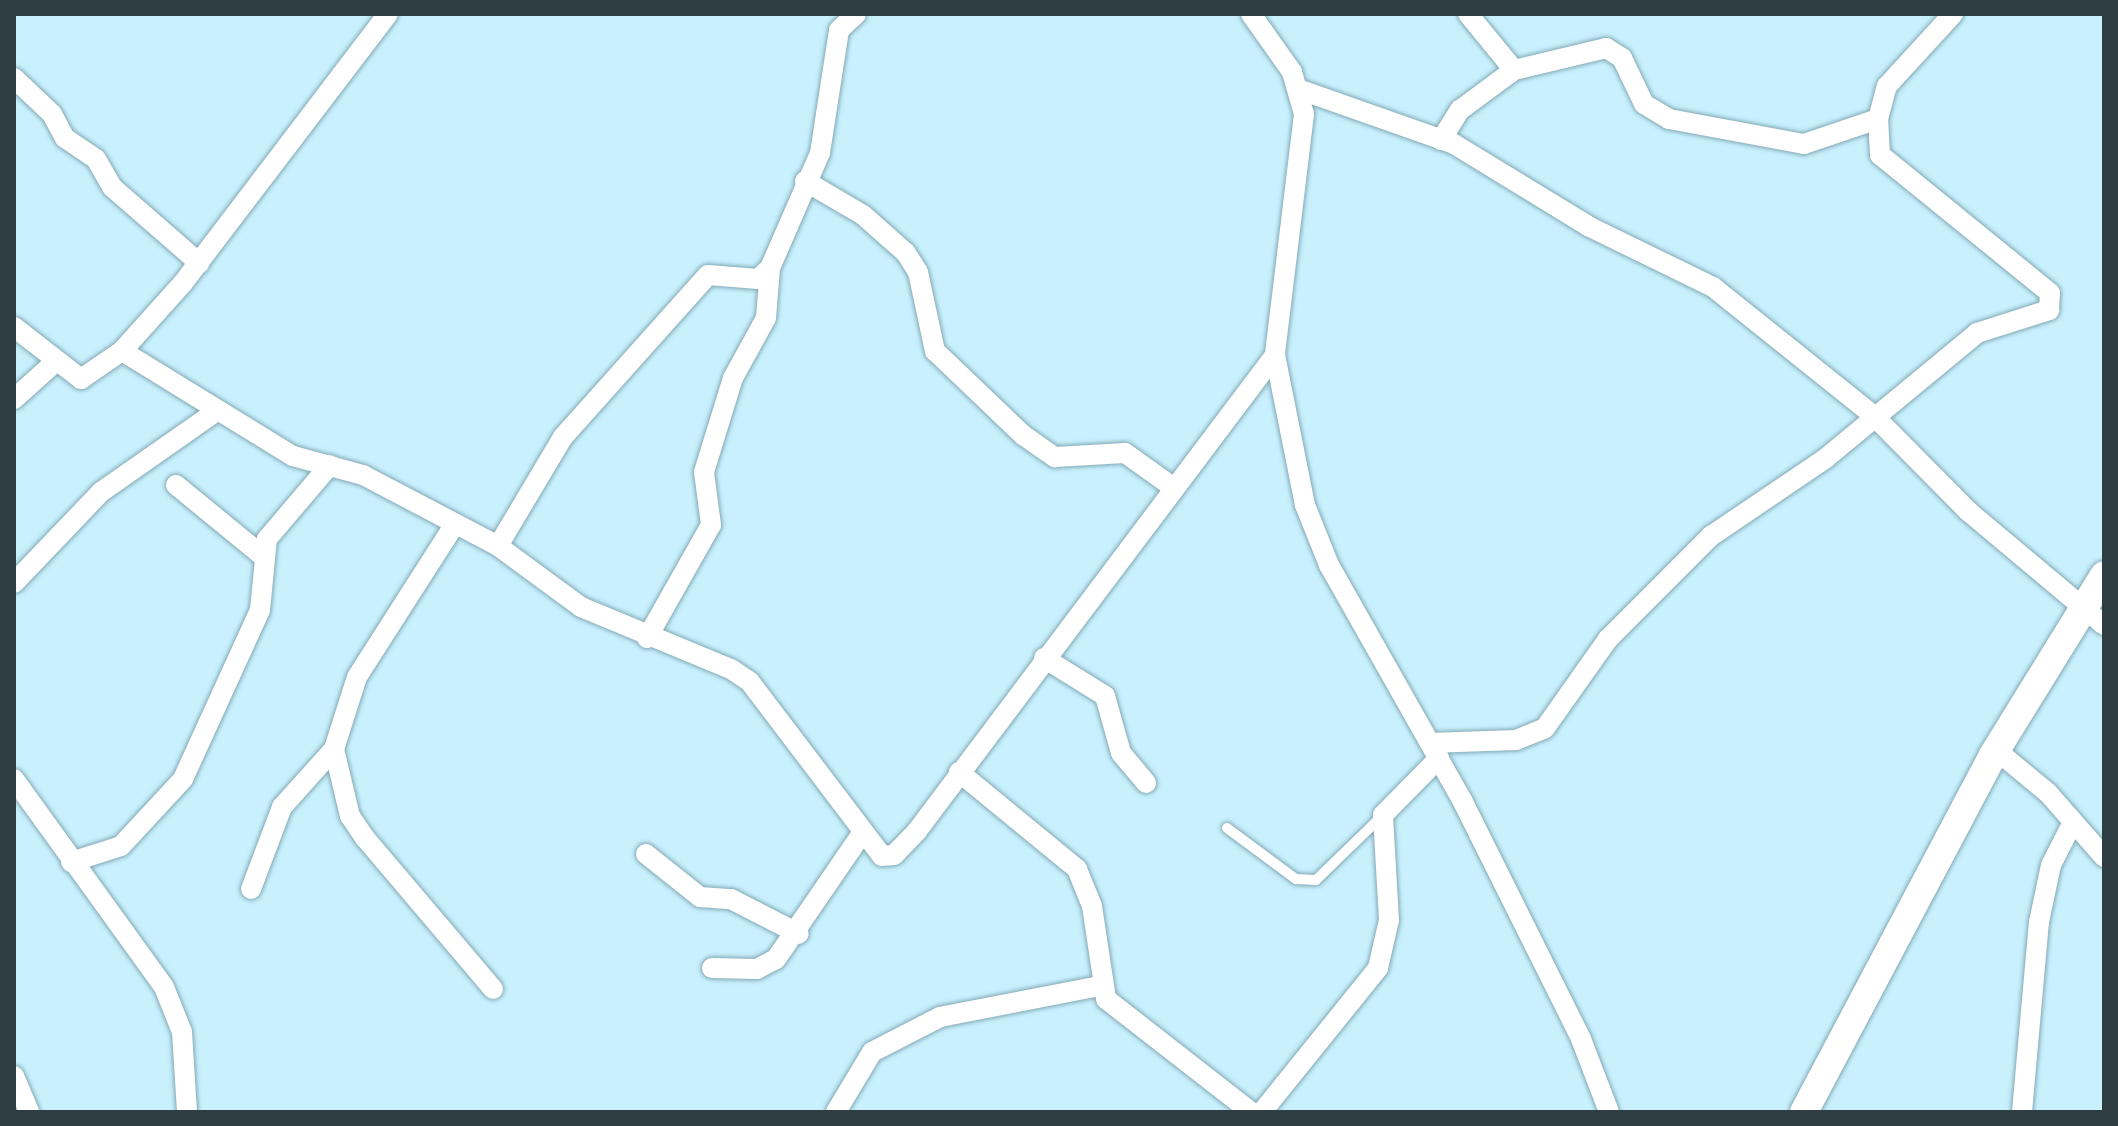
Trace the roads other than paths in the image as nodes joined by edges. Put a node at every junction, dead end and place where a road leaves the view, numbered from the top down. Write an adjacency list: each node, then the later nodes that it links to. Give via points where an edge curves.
1 (388, 14): 12 (street)
2 (856, 14): 11 (street, via 839,30 820,153)
3 (1251, 14): 8 (street)
4 (1468, 14): 6 (street)
5 (1953, 14): 9 (street, via 1895,73)
6 (1514, 70): 9 (street, via 1606,48 1622,58 1656,114 1804,144); 10 (street, via 1460,110)
7 (14, 78): 12 (street, via 52,114 65,138 96,159 112,187)
8 (1298, 89): 10 (street); 16 (street, via 1305,141)
9 (1878, 119): 20 (street, via 1877,142 1889,164 2051,302 2043,315 1977,333)
10 (1441, 140): 20 (street, via 1590,227 1713,287)
11 (805, 181): 13 (street); 23 (street, via 906,253 918,272 935,351 1047,455 1125,453)
12 (199, 263): 15 (street)
13 (770, 268): 25 (street, via 758,279 708,275 563,437); 30 (street, via 766,318 733,378 704,472 711,525)
14 (14, 327): 17 (street)
15 (122, 351): 17 (street, via 88,379); 19 (street)
16 (1275, 355): 23 (street); 34 (street, via 1319,541)
17 (53, 364): 18 (street)
18 (14, 399)
19 (214, 413): 21 (street, via 293,456); 28 (street, via 101,492)
20 (1874, 416): 29 (street, via 1968,511); 34 (street, via 1808,471 1711,536 1608,639 1545,728 1516,740)
21 (330, 465): 24 (street, via 363,475); 26 (street, via 272,527)
22 (176, 485): 26 (street)
23 (1174, 488): 31 (street)
24 (453, 527): 25 (street); 32 (street, via 357,677)
25 (498, 546): 30 (street, via 581,607)
26 (264, 557): 44 (street, via 260,610 183,779 121,846)
27 (2104, 575): 29 (street)
28 (14, 583)
29 (2093, 617): 33 (street)
30 (647, 638): 41 (street, via 750,682)
31 (1044, 658): 35 (street); 37 (street, via 1105,696 1121,753)
32 (334, 749): 45 (street, via 282,807); 49 (street, via 350,816)
33 (1996, 750): 39 (street); 57 (street)
34 (1434, 751): 38 (street); 56 (street, via 1581,1039)
35 (959, 772): 41 (street, via 894,855 882,856); 48 (street, via 1077,869 1092,906)
36 (14, 779): 44 (street)
37 (1146, 783)
38 (1383, 815): 40 (lane, via 1316,880 1296,879); 55 (street, via 1387,946 1337,1023)
39 (2073, 822): 43 (street); 58 (street, via 2051,865 2039,922)
40 (1227, 828)
41 (861, 835): 46 (street)
42 (646, 854): 46 (street, via 700,897 731,899)
43 (2104, 857)
44 (71, 862): 52 (street, via 174,1008)
45 (251, 889)
46 (799, 934): 47 (street, via 766,966)
47 (712, 968)
48 (1100, 986): 53 (street, via 940,1017 872,1052); 54 (street, via 1117,1009)
49 (493, 989)
50 (14, 1076): 51 (street)
51 (29, 1112)
52 (187, 1112)
53 (836, 1112)
54 (1251, 1112)
55 (1262, 1112)
56 (1609, 1112)
57 (1804, 1112)
58 (2022, 1112)

